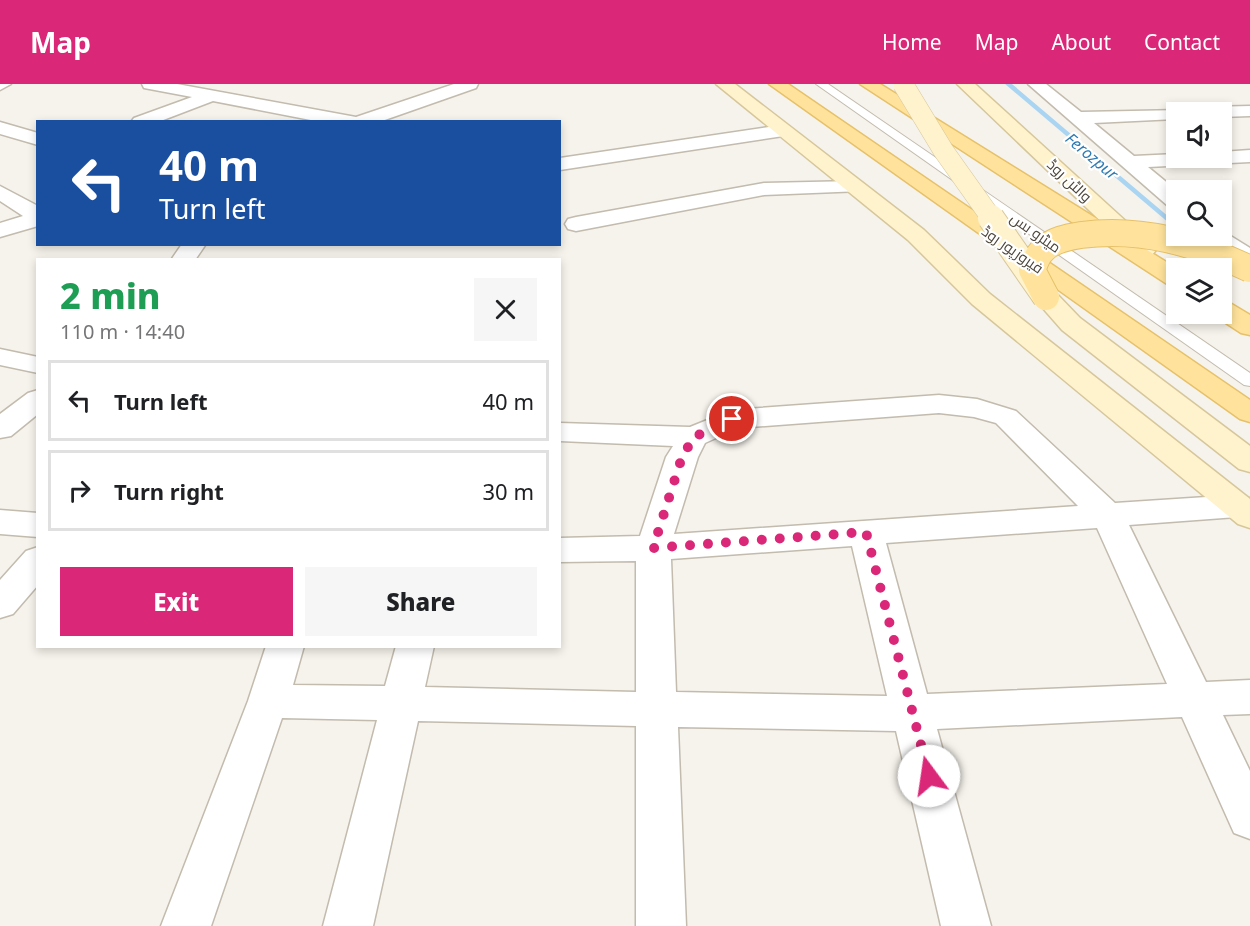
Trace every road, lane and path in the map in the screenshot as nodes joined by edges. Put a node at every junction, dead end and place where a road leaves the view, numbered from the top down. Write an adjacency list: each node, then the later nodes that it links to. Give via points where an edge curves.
1 (150, 84): 11 (street)
2 (240, 84): 11 (street)
3 (470, 84): 14 (street)
4 (724, 84): 21 (main road)
5 (777, 84): 47 (main road, فیروزپور روڈ)
6 (821, 84): 45 (lane, میٹرو بس)
7 (868, 84): 39 (main road)
8 (903, 84): 40 (main road, bridge, via 943,150)
9 (965, 84): 38 (main road, والٹن روڈ)
10 (1036, 84): 16 (street)
11 (213, 96): 17 (street); 18 (street)
12 (1232, 111): 13 (street)
13 (1250, 111)
14 (402, 114): 19 (street)
15 (1166, 114): 16 (street)
16 (1077, 118): 24 (street)
17 (146, 120)
18 (341, 120)
19 (370, 120)
20 (0, 128): 22 (street)
21 (783, 131): 25 (street); 26 (main road)
22 (36, 138)
23 (1250, 156): 24 (street)
24 (1130, 162): 28 (street)
25 (561, 164)
26 (855, 187): 31 (street, via 764,189); 52 (main road, via 916,235 981,299)
27 (0, 192): 29 (street)
28 (1166, 193)
29 (36, 217)
30 (36, 219): 32 (street)
31 (576, 224)
32 (0, 230)
33 (193, 246): 35 (street)
34 (1232, 246): 36 (street)
35 (184, 258)
36 (1250, 259)
37 (1250, 269): 40 (main road, bridge, via 1223,255 1175,240 1132,233 1090,233 1062,239 1042,250 1032,270)
38 (1166, 270)
39 (1166, 272)
40 (1046, 297): 51 (main road, via 1071,324)
41 (1232, 315): 42 (main road)
42 (1250, 327)
43 (0, 357): 44 (street)
44 (36, 365)
45 (1250, 381)
46 (36, 401): 48 (street)
47 (1250, 412)
48 (0, 429)
49 (561, 432): 50 (street)
50 (694, 437): 53 (street, via 732,419 939,404 977,408 1006,417); 57 (street, via 682,457)
51 (1250, 462)
52 (1244, 511): 53 (street)
53 (1108, 516): 56 (street); 64 (street)
54 (0, 522): 55 (street)
55 (36, 525)
56 (866, 532): 57 (street); 68 (street)
57 (653, 548): 58 (street); 67 (street)
58 (561, 550)
59 (36, 563): 60 (street)
60 (0, 604)
61 (284, 648): 65 (street)
62 (415, 648): 66 (street)
63 (1250, 697): 64 (street)
64 (1195, 699): 68 (street); 69 (street)
65 (268, 701): 66 (street); 70 (street)
66 (401, 704): 67 (street); 71 (street)
67 (659, 709): 68 (street); 72 (street)
68 (914, 712): 73 (street)
69 (1250, 818)
70 (186, 926)
71 (348, 926)
72 (662, 926)
73 (966, 926)

